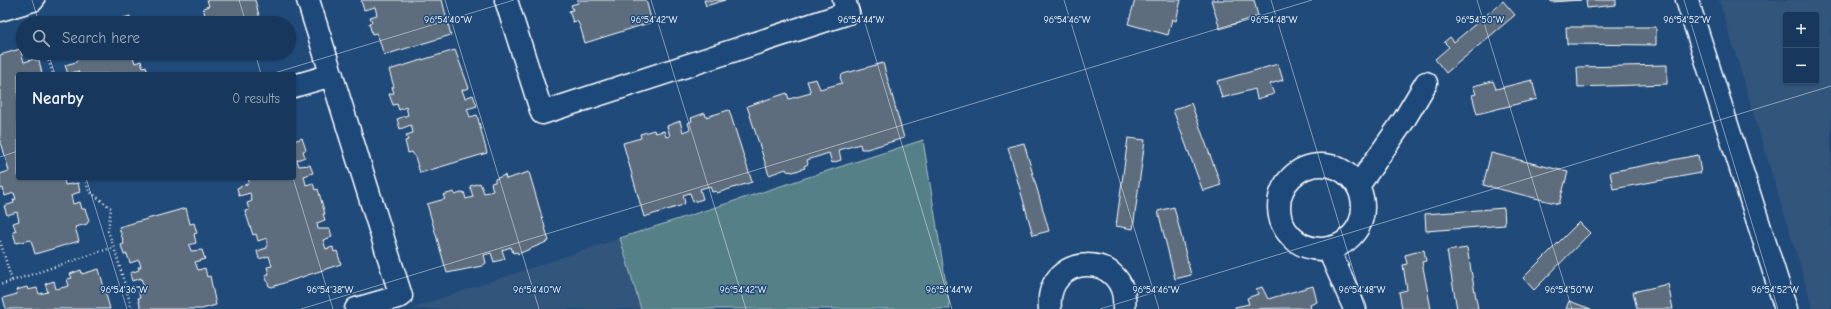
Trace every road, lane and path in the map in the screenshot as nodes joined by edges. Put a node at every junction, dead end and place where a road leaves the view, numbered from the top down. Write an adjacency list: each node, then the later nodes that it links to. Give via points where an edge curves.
1 (33, 0): 6 (lane)
2 (308, 0): 9 (lane)
3 (506, 0): 4 (lane, via 542,113 848,13)
4 (844, 0)
5 (1687, 0): 24 (lane)
6 (0, 10)
7 (48, 60): 8 (path)
8 (52, 72)
9 (332, 75): 11 (lane); 20 (lane, via 401,296)
10 (1426, 83): 13 (lane, via 1404,120)
11 (296, 85)
12 (86, 180): 15 (path, via 89,191 110,208 108,232)
13 (1358, 186): 16 (lane, via 1363,203 1362,217 1357,229 1336,247); 16 (lane, via 1342,170 1329,165 1315,165 1301,170 1290,178 1282,190 1280,218 1286,230 1308,247)
14 (0, 241): 17 (path)
15 (114, 247): 17 (path); 19 (path)
16 (1328, 248): 23 (lane)
17 (12, 281): 18 (path)
18 (0, 285)
19 (132, 309)
20 (356, 309)
21 (1050, 309): 22 (lane, via 1050,295 1061,274 1071,267 1083,264 1106,269 1116,277 1123,293)
22 (1124, 309)
23 (1355, 309)
24 (1786, 309)

